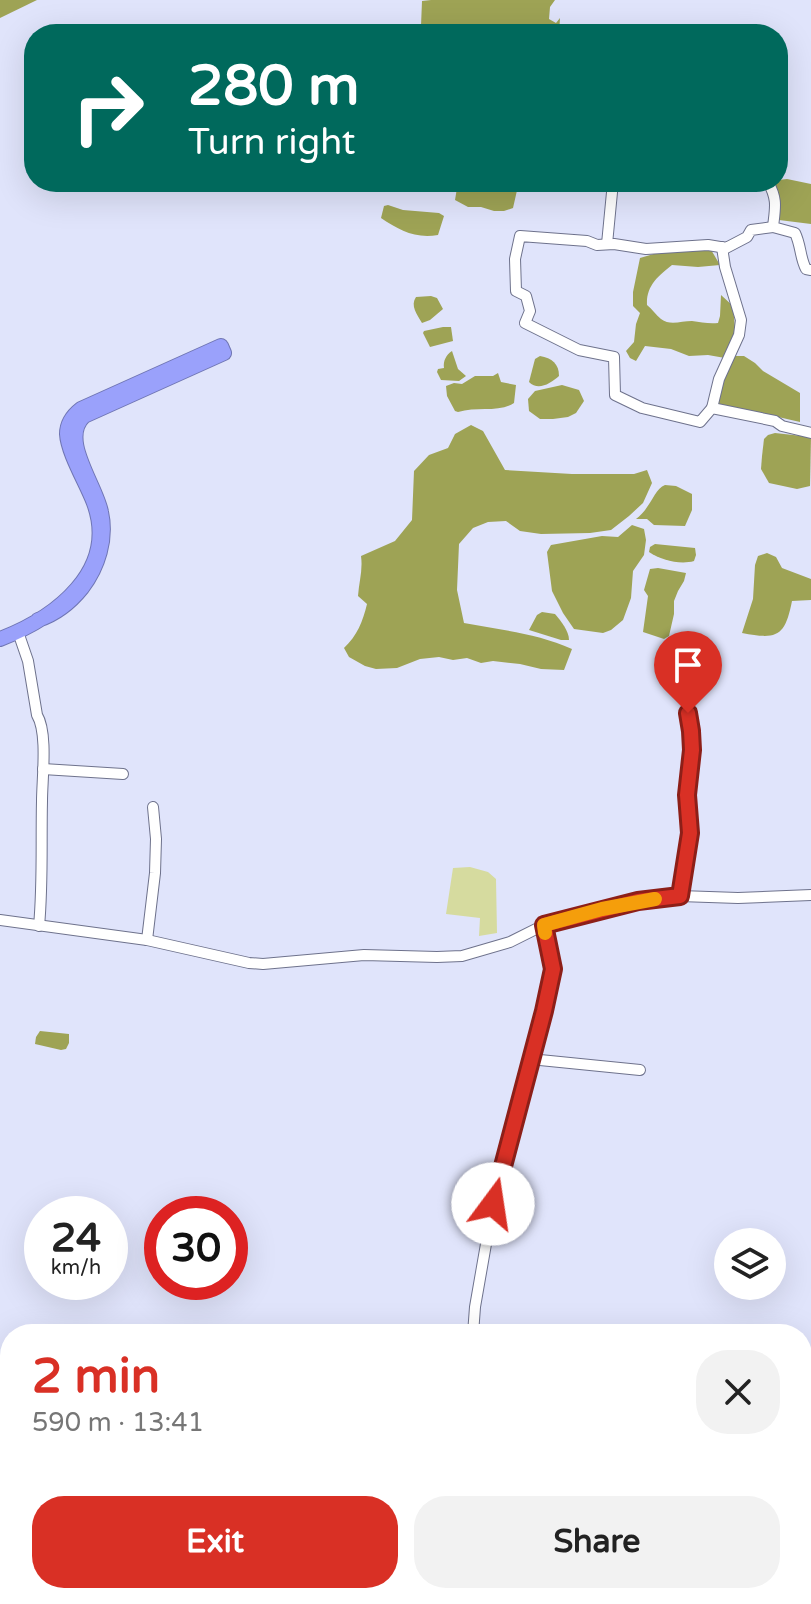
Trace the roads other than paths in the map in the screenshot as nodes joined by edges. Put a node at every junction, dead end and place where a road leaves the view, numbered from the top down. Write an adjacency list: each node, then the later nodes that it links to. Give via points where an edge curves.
1 (612, 192): 4 (street)
2 (775, 192): 3 (street)
3 (773, 227): 5 (street, via 751,230 747,237); 6 (street, via 795,233 803,263)
4 (607, 244): 5 (street); 7 (street, via 520,236 516,291 526,296 530,311 525,323 579,350 614,357 615,395 642,408 700,422)
5 (722, 247): 7 (street, via 741,320)
6 (811, 270)
7 (712, 408): 8 (street)
8 (811, 433)
9 (101, 536): 9 (highway, via 96,509 68,443 73,415 221,346 224,353 84,416 77,424 76,449 102,514); 10 (highway, via 86,583 65,607)
10 (18, 632): 11 (highway); 13 (street, via 41,721)
11 (0, 639)
12 (688, 713): 17 (street, via 690,833)
13 (43, 769): 14 (street); 20 (street)
14 (123, 774)
15 (153, 807): 21 (street, via 155,873)
16 (811, 895): 17 (street)
17 (680, 896): 19 (street)
18 (0, 920): 20 (street)
19 (544, 925): 21 (street, via 462,956 364,955 263,964); 22 (street, via 553,969)
20 (39, 926): 21 (street)
21 (147, 940)
22 (530, 1059): 23 (street); 24 (street, via 493,1204)
23 (640, 1070)
24 (474, 1324)

